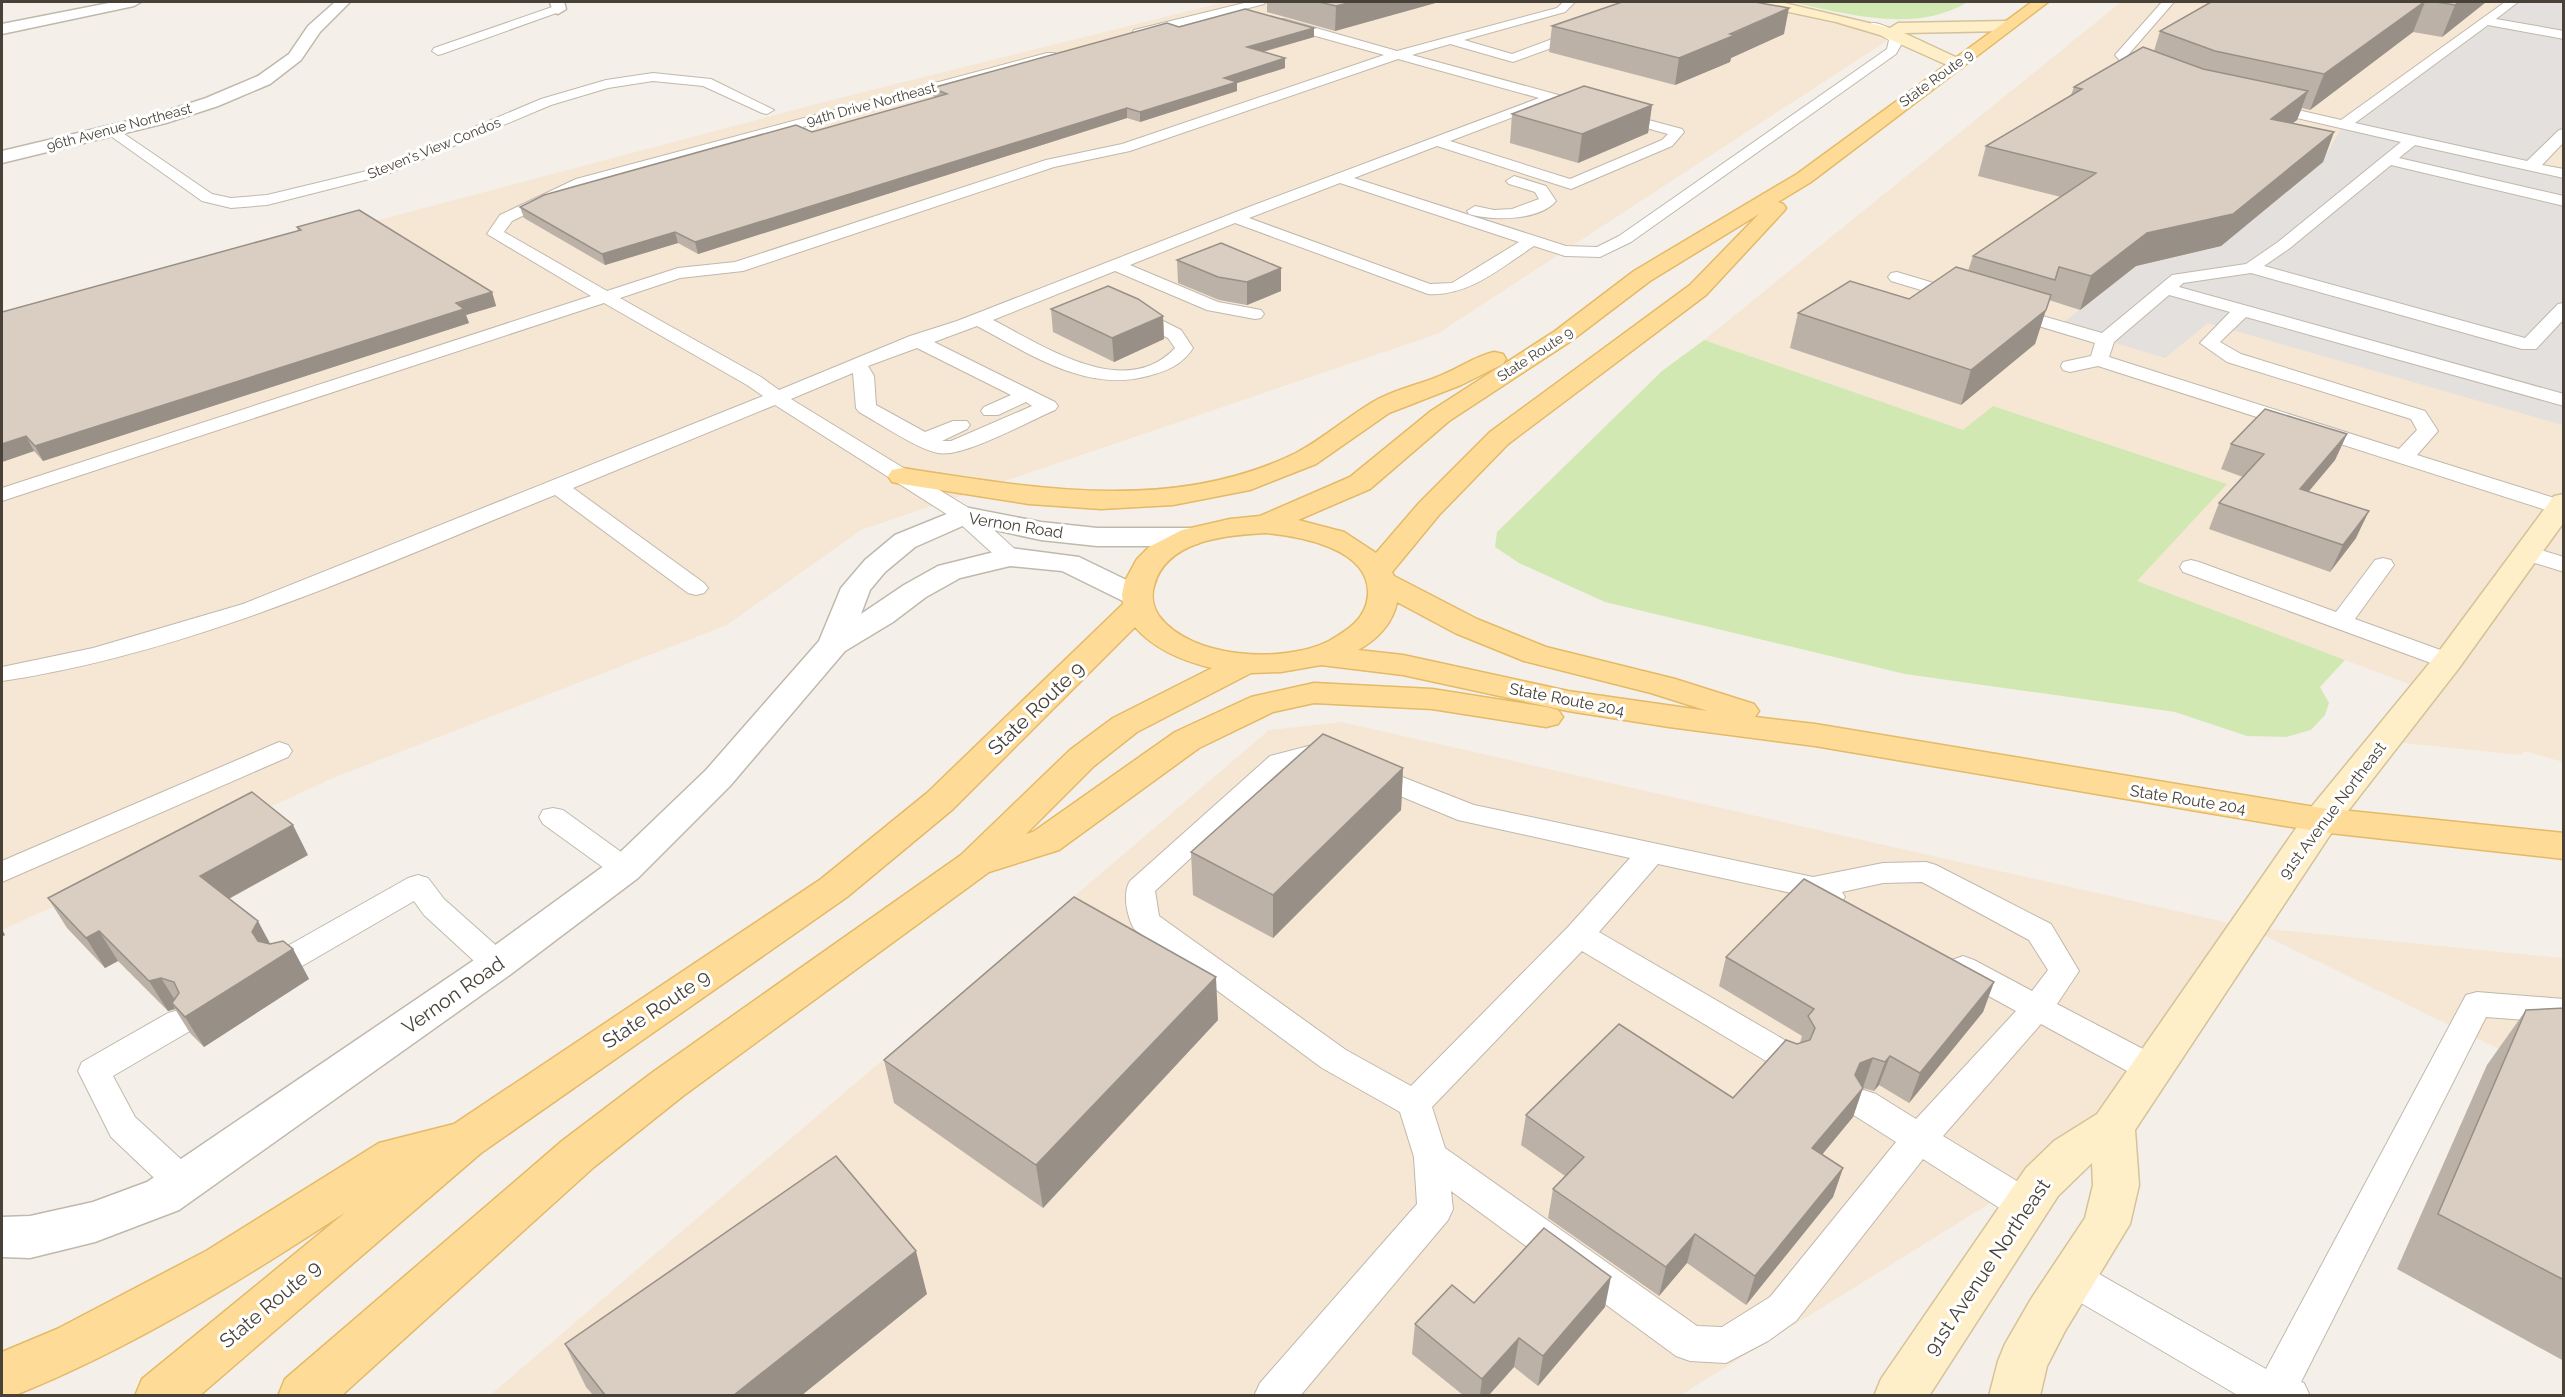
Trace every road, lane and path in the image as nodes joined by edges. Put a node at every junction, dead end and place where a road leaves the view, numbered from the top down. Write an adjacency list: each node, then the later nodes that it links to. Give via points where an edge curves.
1 (134, 2): 16 (street)
2 (338, 2): 32 (street, 96th Avenue Northeast, via 295,57 264,80 212,102)
3 (1260, 2): 11 (lane)
4 (1554, 2): 17 (lane, via 1489,21)
5 (1569, 2): 17 (lane, via 1561,10)
6 (1761, 2): 13 (street)
7 (2041, 2): 14 (main road, State Route 9)
8 (2168, 2): 25 (lane, via 2121,55 2132,65)
9 (2512, 2): 12 (lane)
10 (557, 5): 21 (lane, via 526,22)
11 (1232, 9): 18 (lane); 23 (lane)
12 (2485, 21): 19 (lane); 31 (lane)
13 (1875, 26): 14 (street); 24 (street); 48 (lane, via 1895,38 1892,51 1625,239 1600,252 1565,251)
14 (2007, 26): 24 (main road, State Route 9)
15 (1597, 27): 20 (lane, via 1512,58)
16 (2, 29)
17 (1488, 29): 20 (lane)
18 (1130, 35)
19 (2564, 35)
20 (1449, 40): 23 (lane)
21 (438, 51)
22 (1062, 53): 57 (lane, 94th Drive Northeast, via 581,182 506,218 495,234)
23 (1396, 55): 26 (lane); 57 (lane, via 1125,148 1051,163 737,267 678,273)
24 (1956, 64): 43 (main road, State Route 9)
25 (2165, 78)
26 (1552, 98): 27 (lane); 35 (lane)
27 (1575, 104)
28 (2254, 104): 31 (lane)
29 (767, 110): 32 (lane, Steven's View Condos, via 706,82 653,77 606,84 546,102 368,180 267,200 231,203 207,198)
30 (1597, 110): 35 (lane, via 1677,132 1666,143 1571,184)
31 (2344, 124): 34 (lane)
32 (112, 132): 37 (street, 96th Avenue Northeast)
33 (2564, 133): 39 (lane)
34 (2412, 140): 38 (lane); 39 (lane)
35 (1438, 142): 36 (lane)
36 (1415, 150): 41 (lane); 41 (lane, via 1541,189 1548,201 1525,212 1503,216 1480,213)
37 (2, 157)
38 (2388, 160): 45 (lane); 51 (lane)
39 (2534, 163): 40 (lane); 42 (lane)
40 (2564, 165)
41 (1358, 171): 44 (lane)
42 (2564, 174)
43 (1804, 178): 62 (main road, State Route 9, via 1642,276); 88 (main road, State Route 9, via 1698,290 1499,438 1435,502)
44 (1332, 181): 46 (lane); 48 (lane); 53 (lane, via 1486,244 1487,253 1445,275)
45 (2564, 201)
46 (1235, 218): 47 (lane); 53 (lane)
47 (1183, 238): 49 (lane); 50 (lane)
48 (1530, 242): 53 (lane, via 1456,287 1428,289)
49 (1206, 247)
50 (1115, 266): 54 (lane); 61 (lane, via 1213,306)
51 (2251, 268): 55 (lane, via 2178,279); 59 (lane, via 2529,345)
52 (1897, 278): 65 (lane)
53 (1408, 282)
54 (1068, 284): 56 (lane); 63 (lane)
55 (2167, 289): 60 (lane); 65 (lane)
56 (1088, 293)
57 (607, 296): 70 (lane); 78 (lane)
58 (1118, 306): 63 (lane, via 1175,334 1184,348 1180,355 1139,373 1108,376 1074,367)
59 (2564, 308)
60 (2242, 311): 71 (lane); 75 (lane, via 2209,343 2234,358 2418,415 2428,431)
61 (1255, 314)
62 (1591, 315): 76 (main road, via 1452,380 1380,408 1307,458 1250,482 1173,497 1101,501 1029,496); 81 (main road, State Route 9, via 1440,416 1360,483)
63 (978, 319): 64 (lane)
64 (916, 340): 67 (lane); 69 (lane)
65 (2105, 340): 66 (lane)
66 (2099, 360): 68 (lane); 75 (lane)
67 (856, 363): 70 (lane); 74 (lane, via 864,376 866,408)
68 (2070, 366)
69 (1026, 395): 72 (lane); 74 (lane, via 1048,406 956,447 937,447)
70 (775, 397): 76 (lane); 77 (lane)
71 (2564, 400)
72 (991, 411)
73 (960, 425): 74 (lane)
74 (925, 440)
75 (2403, 458): 79 (lane)
76 (902, 476): 80 (lane)
77 (557, 486): 89 (lane); 96 (lane, via 251,609 97,655)
78 (2, 495)
79 (2560, 511): 83 (street, 91st Avenue Northeast)
80 (964, 515): 82 (street, Vernon Road, via 1041,531 1097,537); 84 (lane); 92 (street, Vernon Road, via 905,541 875,566 856,588)
81 (1265, 524): 82 (main road, via 1212,530); 88 (main road, via 1333,537 1360,552)
82 (1189, 537): 90 (main road, via 1161,553 1143,573)
83 (2526, 553): 86 (lane); 94 (street, 91st Avenue Northeast)
84 (1010, 557): 90 (street, Vernon Road, via 1069,563); 92 (street, Vernon Road, via 949,572)
85 (2383, 565): 91 (lane)
86 (2564, 565)
87 (2191, 567): 91 (lane)
88 (1380, 576): 93 (main road, via 1383,603 1372,623 1351,641); 97 (main road, State Route 204, via 1466,626 1535,654 1663,686)
89 (696, 588)
90 (1137, 601): 95 (main road, via 1147,623 1164,638 1213,659); 121 (main road, State Route 9, via 940,801 834,888)
91 (2341, 621): 94 (lane)
92 (834, 644): 104 (street, Vernon Road, via 718,778)
93 (1320, 655): 95 (main road, via 1284,663); 97 (main road, State Route 204, via 1403,665 1568,701)
94 (2448, 661): 100 (street, 91st Avenue Northeast)
95 (1244, 664): 103 (main road, via 1125,725 1082,758)
96 (2, 674)
97 (1815, 735): 100 (main road, State Route 204); 103 (main road, via 1659,736 1432,699 1314,693 1263,704 1187,740 1046,841)
98 (279, 751): 105 (lane)
99 (553, 817): 104 (lane)
100 (2321, 820): 101 (main road, State Route 204); 116 (street, 91st Avenue Northeast)
101 (2564, 846)
102 (1651, 853): 106 (lane); 108 (lane); 117 (lane, via 1468,813 1320,752 1279,762 1140,888 1145,921 1334,1059)
103 (974, 864): 130 (main road, via 668,1084 578,1154)
104 (625, 869): 111 (street, Vernon Road)
105 (2, 872)
106 (1813, 887): 107 (lane); 112 (lane, via 1882,873 1926,872 2040,932 2064,971)
107 (1854, 909)
108 (1579, 934): 115 (lane); 117 (lane)
109 (1935, 953): 112 (lane)
110 (286, 960): 111 (lane, via 418,885 434,907)
111 (497, 964): 123 (street, Vernon Road)
112 (2037, 1008): 116 (lane); 120 (lane)
113 (2564, 1011): 128 (lane, via 2476,1004)
114 (179, 1022): 123 (lane, via 94,1071 123,1127)
115 (1788, 1058)
116 (2152, 1069): 119 (street, 91st Avenue Northeast)
117 (1414, 1104): 122 (lane)
118 (1864, 1104): 120 (lane)
119 (2113, 1127): 124 (street, 91st Avenue Northeast, via 2070,1154); 126 (street, via 2116,1185 2107,1224)
120 (1919, 1139): 122 (lane, via 1783,1309 1726,1345 1690,1343); 124 (lane)
121 (465, 1140): 127 (main road, via 395,1156 223,1266 75,1345); 129 (main road, State Route 9)
122 (1431, 1157): 131 (lane, via 1435,1209)
123 (183, 1183): 125 (street, Vernon Road, via 163,1196 95,1222 30,1237)
124 (2025, 1205): 132 (street, 91st Avenue Northeast)
125 (2, 1238)
126 (2072, 1278): 128 (lane); 133 (street, via 2023,1361)
127 (2, 1376)
128 (2281, 1394)
129 (160, 1395)
130 (303, 1395)
131 (1274, 1395)
132 (1899, 1395)
133 (2014, 1395)

